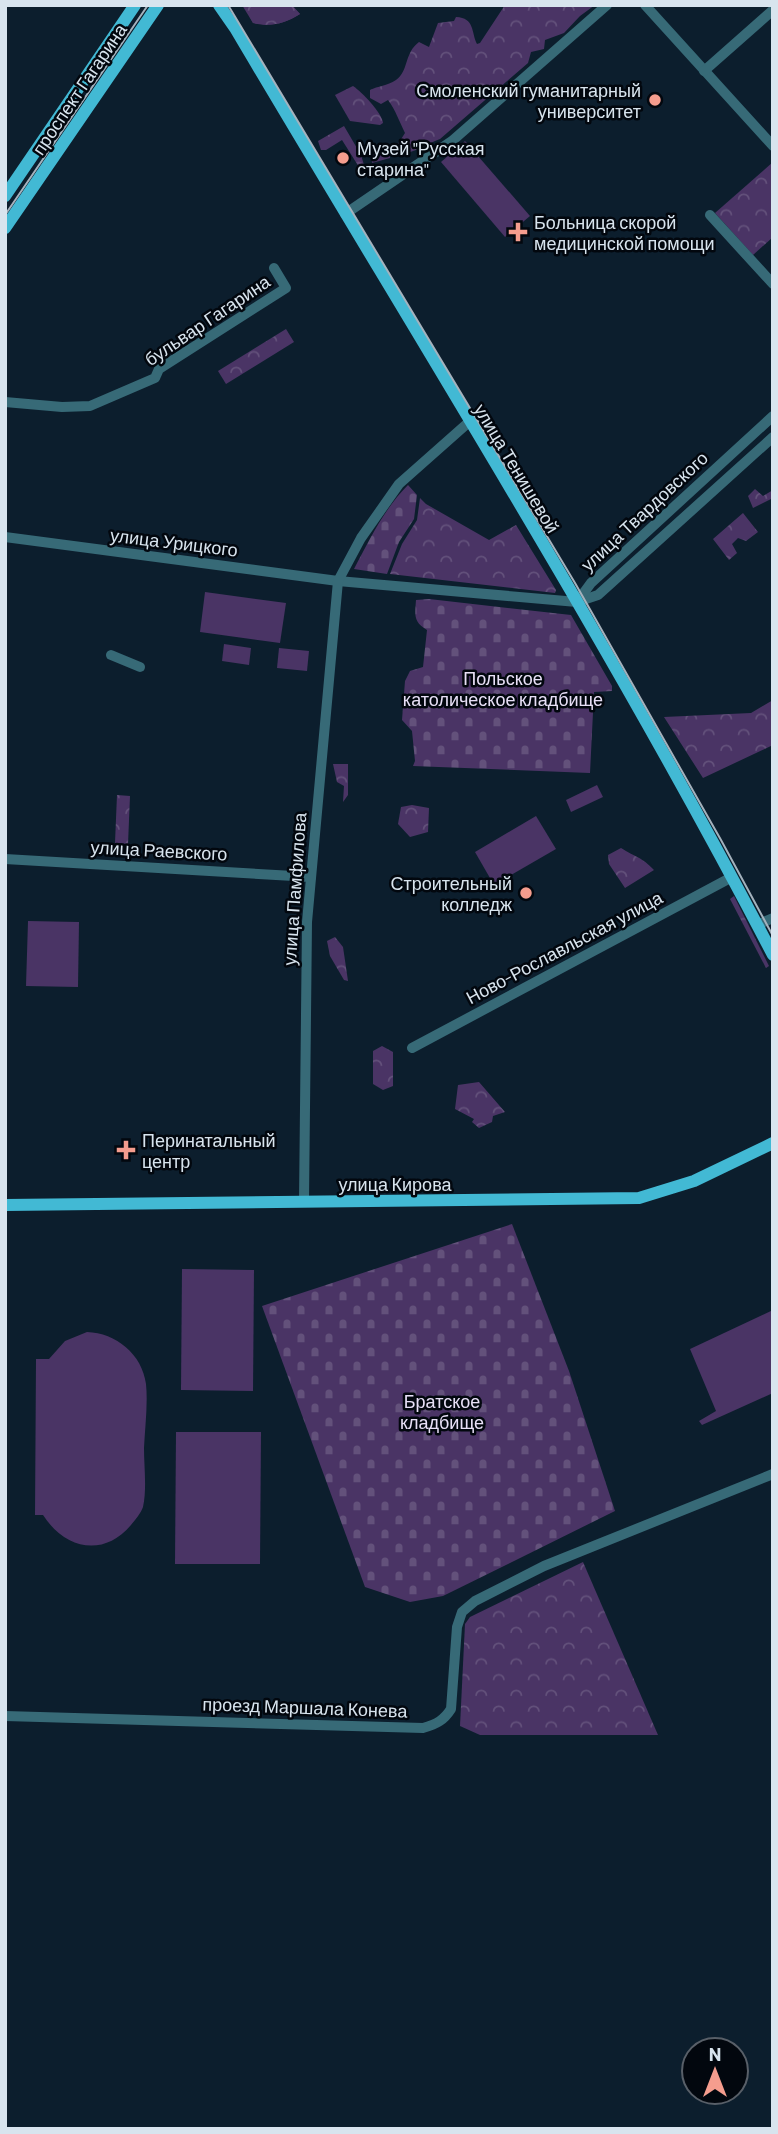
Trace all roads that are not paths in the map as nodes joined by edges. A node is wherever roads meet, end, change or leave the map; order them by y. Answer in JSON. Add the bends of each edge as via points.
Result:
{"nodes":[{"id":1,"x":135,"y":5,"type":"edge"},
{"id":2,"x":158,"y":5,"type":"edge"},
{"id":3,"x":607,"y":5,"type":"edge"},
{"id":4,"x":645,"y":5,"type":"edge"},
{"id":5,"x":217,"y":6,"type":"edge"},
{"id":6,"x":773,"y":10,"type":"edge"},
{"id":7,"x":704,"y":71,"type":"junction"},
{"id":8,"x":773,"y":146,"type":"edge"},
{"id":9,"x":5,"y":196,"type":"edge"},
{"id":10,"x":345,"y":214,"type":"junction"},
{"id":11,"x":710,"y":215,"type":"dead end"},
{"id":12,"x":5,"y":228,"type":"edge"},
{"id":13,"x":274,"y":268,"type":"dead end"},
{"id":14,"x":773,"y":284,"type":"edge"},
{"id":15,"x":5,"y":402,"type":"edge"},
{"id":16,"x":773,"y":416,"type":"edge"},
{"id":17,"x":469,"y":422,"type":"junction"},
{"id":18,"x":773,"y":437,"type":"edge"},
{"id":19,"x":726,"y":460,"type":"junction"},
{"id":20,"x":735,"y":471,"type":"junction"},
{"id":21,"x":5,"y":537,"type":"edge"},
{"id":22,"x":338,"y":580,"type":"junction"},
{"id":23,"x":577,"y":602,"type":"junction"},
{"id":24,"x":111,"y":654,"type":"dead end"},
{"id":25,"x":140,"y":667,"type":"dead end"},
{"id":26,"x":5,"y":859,"type":"edge"},
{"id":27,"x":311,"y":877,"type":"junction"},
{"id":28,"x":732,"y":877,"type":"junction"},
{"id":29,"x":773,"y":918,"type":"edge"},
{"id":30,"x":757,"y":925,"type":"junction"},
{"id":31,"x":773,"y":955,"type":"edge"},
{"id":32,"x":412,"y":1048,"type":"dead end"},
{"id":33,"x":773,"y":1143,"type":"edge"},
{"id":34,"x":304,"y":1201,"type":"junction"},
{"id":35,"x":5,"y":1205,"type":"edge"},
{"id":36,"x":773,"y":1474,"type":"edge"},
{"id":37,"x":5,"y":1716,"type":"edge"}],
"edges":[{"from":1,"to":9,"type":"main road","name":"проспект Гагарина"},
{"from":2,"to":12,"type":"main road","name":"проспект Гагарина"},
{"from":3,"to":10,"type":"street","via":[[452,141]]},
{"from":4,"to":7,"type":"street"},
{"from":5,"to":10,"type":"main road","name":"улица Тенишевой"},
{"from":6,"to":7,"type":"street"},
{"from":7,"to":8,"type":"street"},
{"from":10,"to":17,"type":"main road","name":"улица Тенишевой"},
{"from":11,"to":14,"type":"street"},
{"from":13,"to":15,"type":"street","name":"бульвар Гагарина","via":[[286,288],[159,369],[155,378],[90,406]]},
{"from":16,"to":19,"type":"street","name":"улица Твардовского"},
{"from":17,"to":22,"type":"street","via":[[399,484]]},
{"from":17,"to":23,"type":"main road","name":"улица Тенишевой"},
{"from":18,"to":20,"type":"street","name":"улица Твардовского"},
{"from":19,"to":20,"type":"street"},
{"from":19,"to":23,"type":"street","name":"улица Твардовского","via":[[591,583]]},
{"from":20,"to":23,"type":"street","name":"улица Твардовского","via":[[598,595]]},
{"from":21,"to":22,"type":"street","name":"улица Урицкого"},
{"from":22,"to":23,"type":"street","name":"улица Урицкого"},
{"from":22,"to":27,"type":"street","name":"улица Памфилова"},
{"from":23,"to":28,"type":"main road","name":"улица Тенишевой"},
{"from":24,"to":25,"type":"street"},
{"from":26,"to":27,"type":"street","name":"улица Раевского"},
{"from":27,"to":34,"type":"street","name":"улица Памфилова"},
{"from":28,"to":30,"type":"main road","name":"улица Тенишевой"},
{"from":28,"to":32,"type":"street","name":"Ново-Рославльская улица"},
{"from":29,"to":30,"type":"street"},
{"from":30,"to":31,"type":"main road","name":"улица Тенишевой"},
{"from":33,"to":34,"type":"main road","name":"улица Кирова","via":[[694,1181],[639,1198]]},
{"from":34,"to":35,"type":"main road","name":"улица Кирова"},
{"from":36,"to":37,"type":"street","name":"проезд Маршала Конева","via":[[544,1566],[475,1601],[462,1612],[457,1627],[451,1709],[445,1718],[424,1728]]}]}
